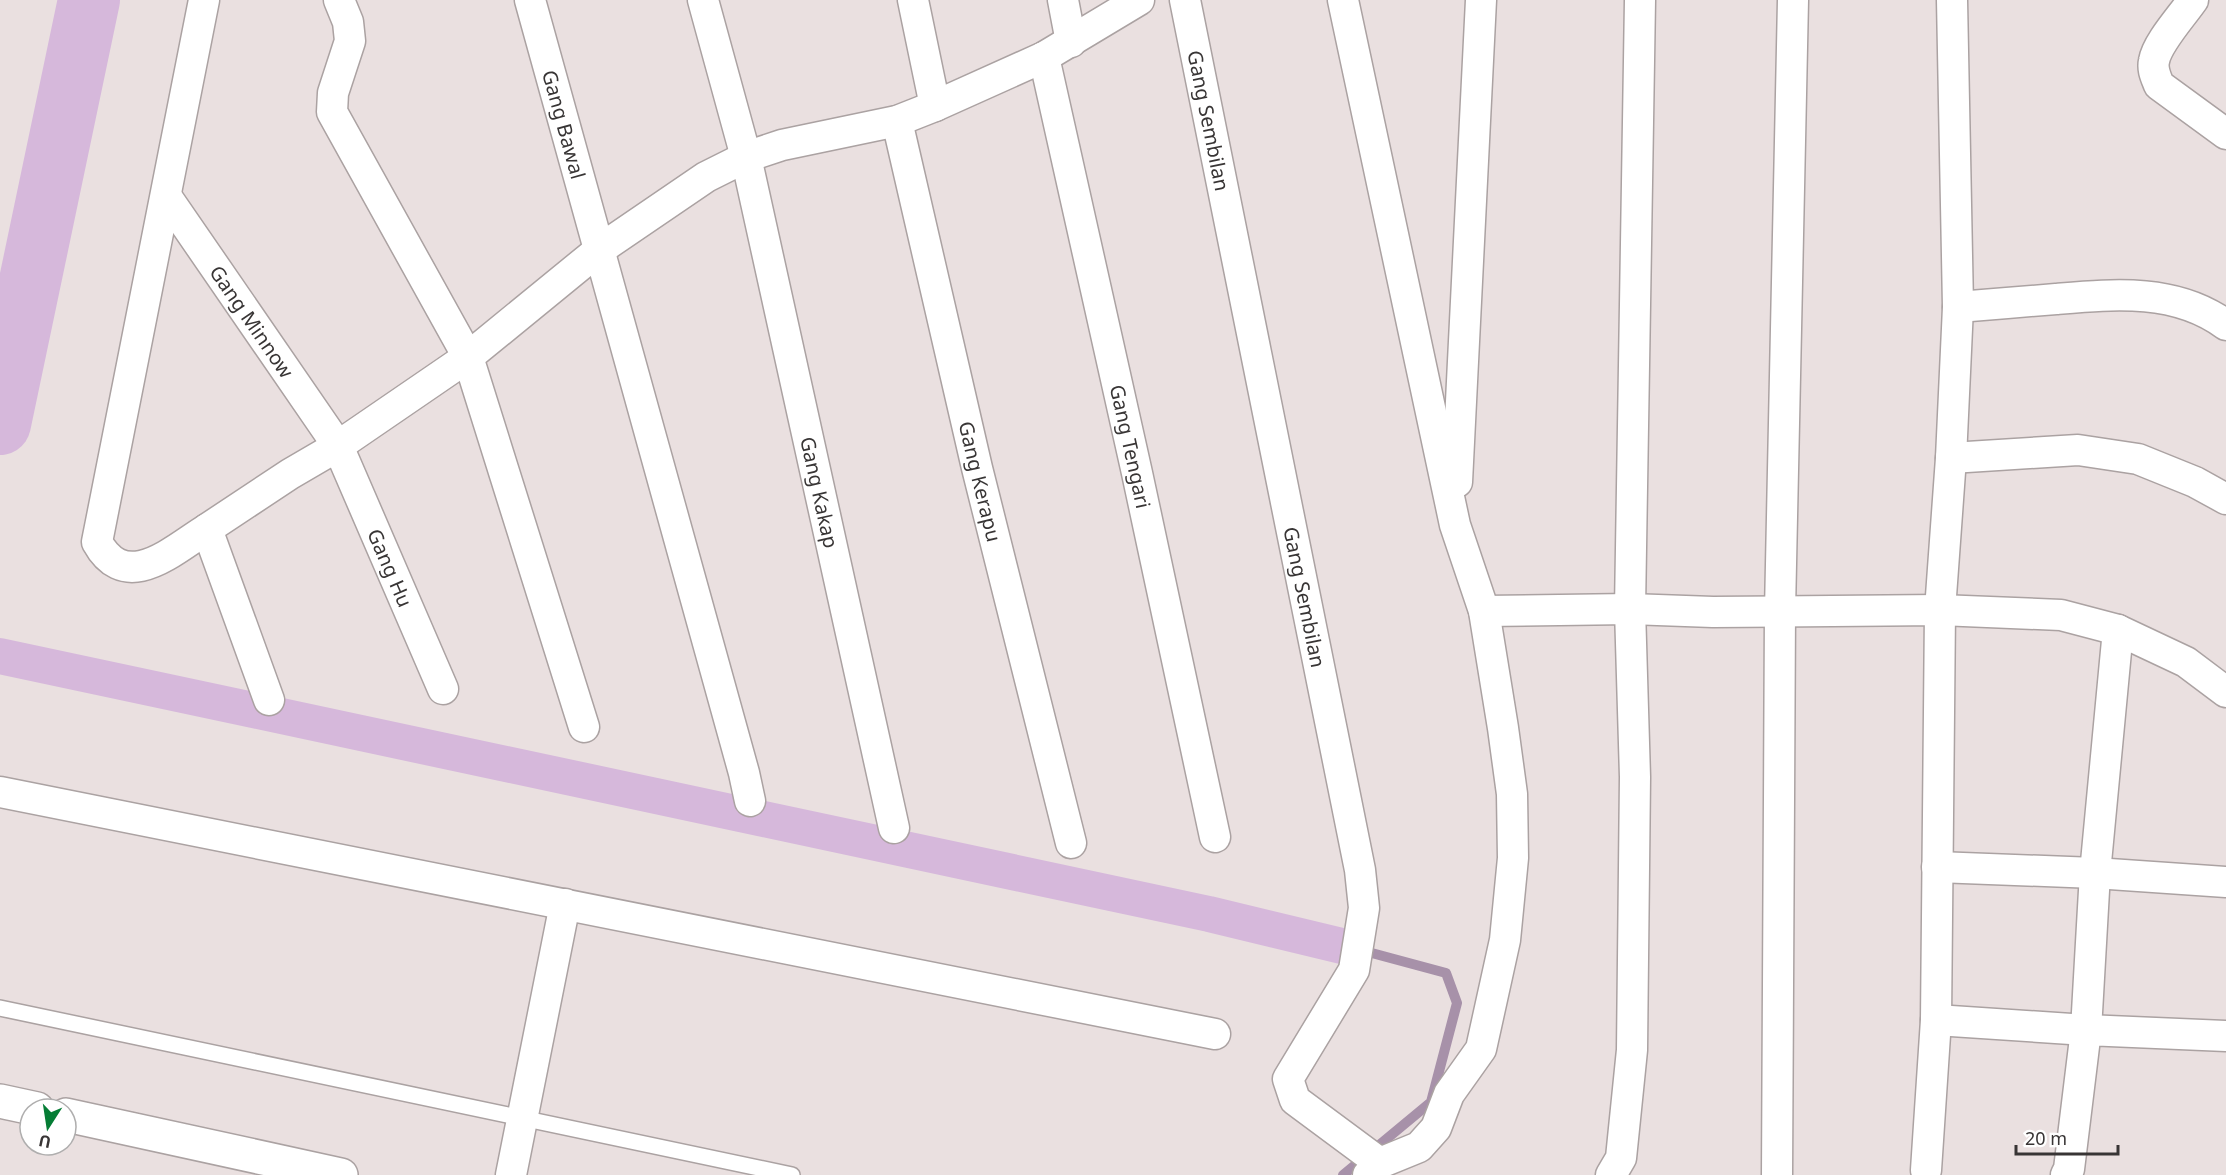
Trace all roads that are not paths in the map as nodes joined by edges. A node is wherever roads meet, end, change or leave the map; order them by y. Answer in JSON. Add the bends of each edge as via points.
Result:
{"nodes":[{"id":1,"x":204,"y":0,"type":"edge"},
{"id":2,"x":339,"y":0,"type":"edge"},
{"id":3,"x":530,"y":0,"type":"edge"},
{"id":4,"x":703,"y":0,"type":"edge"},
{"id":5,"x":914,"y":0,"type":"edge"},
{"id":6,"x":1063,"y":0,"type":"edge"},
{"id":7,"x":1139,"y":0,"type":"edge"},
{"id":8,"x":1185,"y":0,"type":"edge"},
{"id":9,"x":1343,"y":0,"type":"edge"},
{"id":10,"x":1481,"y":0,"type":"edge"},
{"id":11,"x":1640,"y":0,"type":"edge"},
{"id":12,"x":1793,"y":0,"type":"edge"},
{"id":13,"x":1953,"y":0,"type":"edge"},
{"id":14,"x":2193,"y":0,"type":"edge"},
{"id":15,"x":1071,"y":42,"type":"junction"},
{"id":16,"x":1044,"y":57,"type":"junction"},
{"id":17,"x":935,"y":106,"type":"junction"},
{"id":18,"x":897,"y":121,"type":"junction"},
{"id":19,"x":2226,"y":134,"type":"edge"},
{"id":20,"x":746,"y":157,"type":"junction"},
{"id":21,"x":166,"y":196,"type":"junction"},
{"id":22,"x":599,"y":250,"type":"junction"},
{"id":23,"x":1958,"y":307,"type":"junction"},
{"id":24,"x":2226,"y":325,"type":"edge"},
{"id":25,"x":468,"y":357,"type":"junction"},
{"id":26,"x":338,"y":446,"type":"junction"},
{"id":27,"x":1951,"y":458,"type":"junction"},
{"id":28,"x":2226,"y":500,"type":"edge"},
{"id":29,"x":1455,"y":525,"type":"junction"},
{"id":30,"x":207,"y":528,"type":"junction"},
{"id":31,"x":1630,"y":609,"type":"junction"},
{"id":32,"x":1940,"y":610,"type":"junction"},
{"id":33,"x":1484,"y":611,"type":"junction"},
{"id":34,"x":1780,"y":611,"type":"junction"},
{"id":35,"x":2118,"y":630,"type":"junction"},
{"id":36,"x":442,"y":689,"type":"dead end"},
{"id":37,"x":2226,"y":692,"type":"edge"},
{"id":38,"x":269,"y":700,"type":"dead end"},
{"id":39,"x":584,"y":727,"type":"dead end"},
{"id":40,"x":0,"y":792,"type":"edge"},
{"id":41,"x":750,"y":801,"type":"dead end"},
{"id":42,"x":894,"y":828,"type":"dead end"},
{"id":43,"x":1215,"y":837,"type":"dead end"},
{"id":44,"x":1071,"y":843,"type":"dead end"},
{"id":45,"x":1937,"y":867,"type":"junction"},
{"id":46,"x":2095,"y":873,"type":"junction"},
{"id":47,"x":2226,"y":882,"type":"edge"},
{"id":48,"x":565,"y":904,"type":"junction"},
{"id":49,"x":0,"y":1008,"type":"edge"},
{"id":50,"x":1936,"y":1020,"type":"junction"},
{"id":51,"x":2086,"y":1030,"type":"junction"},
{"id":52,"x":1215,"y":1034,"type":"dead end"},
{"id":53,"x":2226,"y":1036,"type":"edge"},
{"id":54,"x":0,"y":1101,"type":"edge"},
{"id":55,"x":18,"y":1105,"type":"edge"},
{"id":56,"x":78,"y":1118,"type":"edge"},
{"id":57,"x":523,"y":1118,"type":"junction"},
{"id":58,"x":1370,"y":1161,"type":"edge"},
{"id":59,"x":1927,"y":1173,"type":"edge"},
{"id":60,"x":340,"y":1175,"type":"edge"},
{"id":61,"x":511,"y":1175,"type":"edge"},
{"id":62,"x":792,"y":1175,"type":"edge"},
{"id":63,"x":1611,"y":1175,"type":"edge"},
{"id":64,"x":1777,"y":1175,"type":"edge"},
{"id":65,"x":2066,"y":1175,"type":"edge"}],
"edges":[{"from":1,"to":21,"type":"street"},
{"from":2,"to":25,"type":"street","via":[[350,41],[335,85],[332,112]]},
{"from":3,"to":22,"type":"street","name":"Gang Bawal"},
{"from":4,"to":20,"type":"street","name":"Gang Kakap"},
{"from":5,"to":17,"type":"street"},
{"from":6,"to":15,"type":"street"},
{"from":7,"to":15,"type":"street"},
{"from":8,"to":58,"type":"street","name":"Gang Sembilan","via":[[1360,870],[1364,908],[1354,970],[1288,1079],[1295,1100]]},
{"from":9,"to":29,"type":"street"},
{"from":10,"to":29,"type":"street"},
{"from":11,"to":31,"type":"street"},
{"from":12,"to":34,"type":"street"},
{"from":13,"to":23,"type":"street"},
{"from":14,"to":19,"type":"street","via":[[2157,51],[2154,74],[2159,85]]},
{"from":15,"to":16,"type":"street"},
{"from":16,"to":17,"type":"street"},
{"from":16,"to":43,"type":"street","name":"Gang Tengari"},
{"from":17,"to":18,"type":"street"},
{"from":18,"to":20,"type":"street"},
{"from":18,"to":44,"type":"street","name":"Gang Kerapu","via":[[977,468]]},
{"from":20,"to":22,"type":"street","via":[[706,177]]},
{"from":20,"to":42,"type":"street","name":"Gang Kakap"},
{"from":21,"to":26,"type":"street","name":"Gang Minnow"},
{"from":21,"to":30,"type":"street","via":[[97,542],[112,563],[124,568],[139,567],[151,564]]},
{"from":22,"to":25,"type":"street"},
{"from":22,"to":41,"type":"street","name":"Gang Bawal"},
{"from":23,"to":24,"type":"street","via":[[2122,294],[2189,305]]},
{"from":23,"to":27,"type":"street"},
{"from":25,"to":26,"type":"street"},
{"from":25,"to":39,"type":"street"},
{"from":26,"to":30,"type":"street"},
{"from":26,"to":36,"type":"street","name":"Gang Hu"},
{"from":27,"to":28,"type":"street","via":[[2078,450],[2138,459],[2195,482]]},
{"from":27,"to":32,"type":"street"},
{"from":29,"to":33,"type":"street"},
{"from":30,"to":38,"type":"street"},
{"from":31,"to":33,"type":"street"},
{"from":31,"to":34,"type":"street"},
{"from":31,"to":63,"type":"street","via":[[1635,777],[1632,1050],[1621,1158]]},
{"from":32,"to":34,"type":"street"},
{"from":32,"to":35,"type":"street","via":[[2061,615]]},
{"from":32,"to":45,"type":"street"},
{"from":33,"to":58,"type":"street","via":[[1512,794],[1513,858],[1505,940],[1481,1049],[1449,1095],[1436,1128],[1419,1147]]},
{"from":34,"to":64,"type":"street"},
{"from":35,"to":37,"type":"street","via":[[2186,662]]},
{"from":35,"to":46,"type":"street"},
{"from":40,"to":48,"type":"street"},
{"from":45,"to":46,"type":"street"},
{"from":45,"to":50,"type":"street"},
{"from":46,"to":47,"type":"street"},
{"from":46,"to":51,"type":"street"},
{"from":48,"to":52,"type":"street"},
{"from":48,"to":57,"type":"street"},
{"from":49,"to":57,"type":"lane"},
{"from":50,"to":51,"type":"street"},
{"from":50,"to":59,"type":"street"},
{"from":51,"to":53,"type":"street"},
{"from":51,"to":65,"type":"street","via":[[2070,1169]]},
{"from":54,"to":55,"type":"main road"},
{"from":56,"to":60,"type":"main road"},
{"from":57,"to":61,"type":"street"},
{"from":57,"to":62,"type":"lane"}]}
